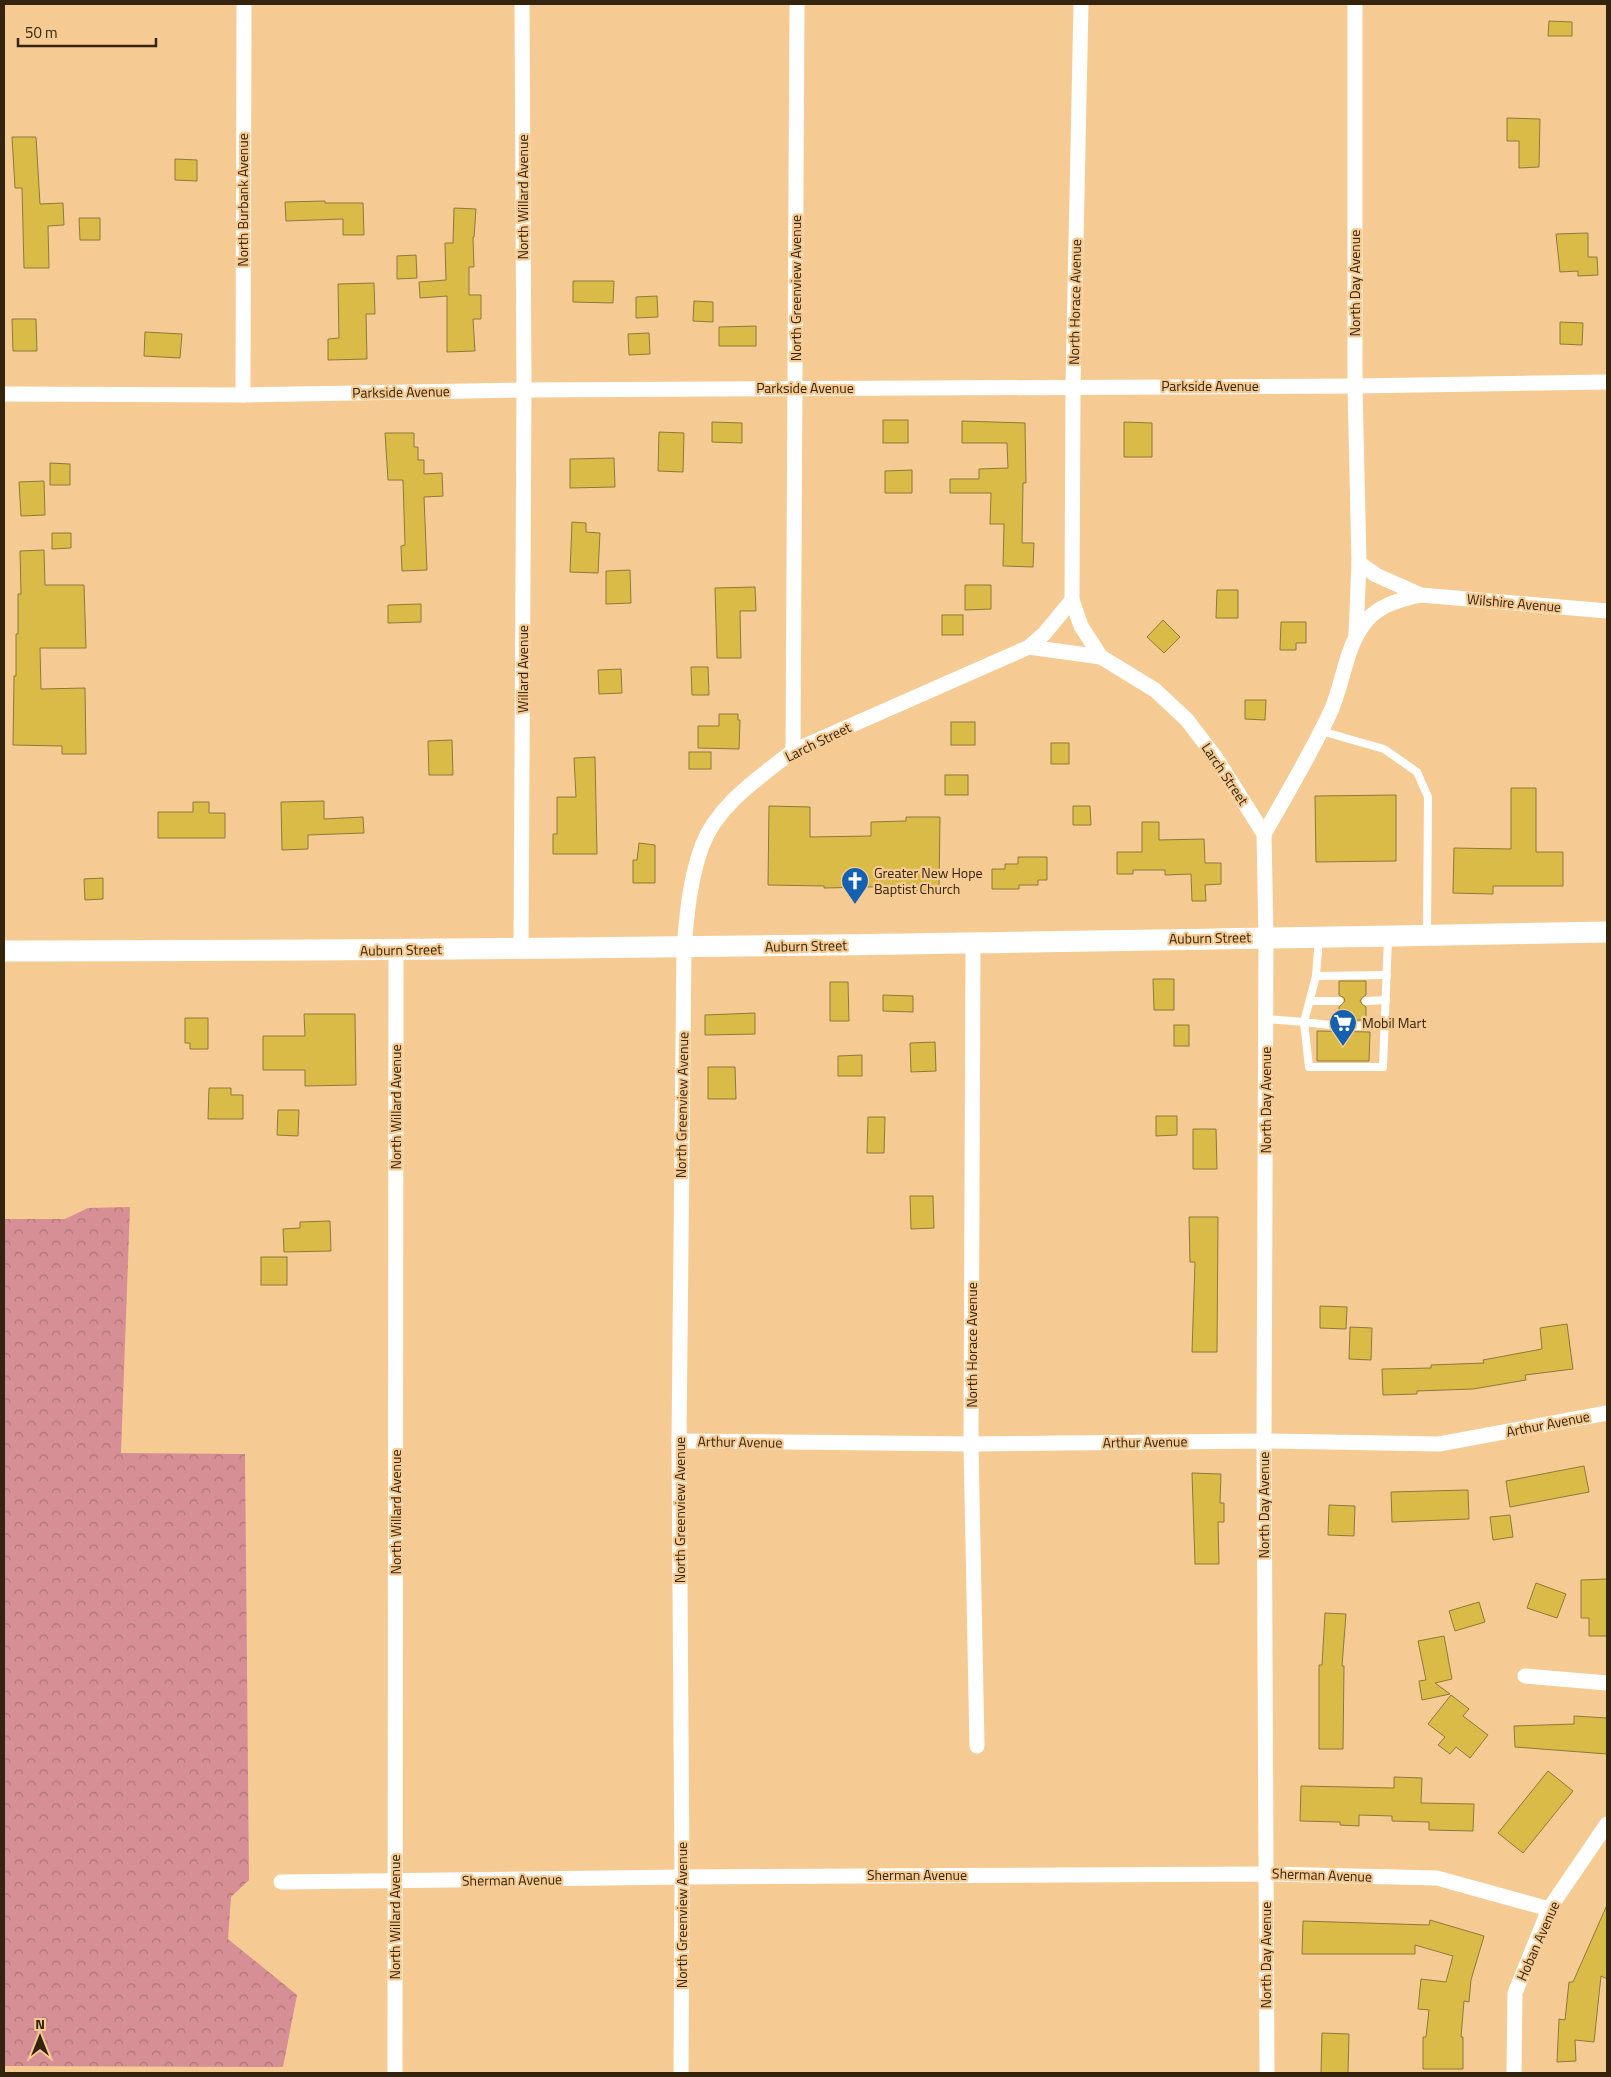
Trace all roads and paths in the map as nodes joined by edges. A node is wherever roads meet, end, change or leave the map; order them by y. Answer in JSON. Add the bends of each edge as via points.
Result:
{"nodes":[{"id":1,"x":244,"y":4,"type":"edge"},
{"id":2,"x":522,"y":4,"type":"edge"},
{"id":3,"x":797,"y":4,"type":"edge"},
{"id":4,"x":1081,"y":4,"type":"edge"},
{"id":5,"x":1355,"y":4,"type":"edge"},
{"id":6,"x":1607,"y":382,"type":"edge"},
{"id":7,"x":1073,"y":386,"type":"junction"},
{"id":8,"x":1355,"y":386,"type":"junction"},
{"id":9,"x":796,"y":388,"type":"junction"},
{"id":10,"x":524,"y":390,"type":"junction"},
{"id":11,"x":4,"y":394,"type":"edge"},
{"id":12,"x":243,"y":395,"type":"junction"},
{"id":13,"x":1359,"y":563,"type":"junction"},
{"id":14,"x":1421,"y":595,"type":"junction"},
{"id":15,"x":1072,"y":600,"type":"junction"},
{"id":16,"x":1607,"y":611,"type":"edge"},
{"id":17,"x":1356,"y":634,"type":"junction"},
{"id":18,"x":1030,"y":647,"type":"junction"},
{"id":19,"x":1101,"y":657,"type":"junction"},
{"id":20,"x":1321,"y":731,"type":"junction"},
{"id":21,"x":793,"y":751,"type":"junction"},
{"id":22,"x":1264,"y":834,"type":"junction"},
{"id":23,"x":1607,"y":932,"type":"edge"},
{"id":24,"x":1427,"y":935,"type":"junction"},
{"id":25,"x":1319,"y":936,"type":"junction"},
{"id":26,"x":1388,"y":936,"type":"junction"},
{"id":27,"x":1266,"y":937,"type":"junction"},
{"id":28,"x":974,"y":944,"type":"junction"},
{"id":29,"x":684,"y":947,"type":"junction"},
{"id":30,"x":522,"y":948,"type":"junction"},
{"id":31,"x":4,"y":951,"type":"edge"},
{"id":32,"x":396,"y":951,"type":"junction"},
{"id":33,"x":1387,"y":975,"type":"junction"},
{"id":34,"x":1316,"y":976,"type":"junction"},
{"id":35,"x":1386,"y":1000,"type":"junction"},
{"id":36,"x":1310,"y":1001,"type":"junction"},
{"id":37,"x":1339,"y":1001,"type":"dead end"},
{"id":38,"x":1366,"y":1001,"type":"dead end"},
{"id":39,"x":1266,"y":1019,"type":"junction"},
{"id":40,"x":1304,"y":1022,"type":"junction"},
{"id":41,"x":1385,"y":1026,"type":"junction"},
{"id":42,"x":1607,"y":1413,"type":"edge"},
{"id":43,"x":679,"y":1441,"type":"junction"},
{"id":44,"x":1264,"y":1441,"type":"junction"},
{"id":45,"x":971,"y":1444,"type":"junction"},
{"id":46,"x":1525,"y":1676,"type":"dead end"},
{"id":47,"x":1607,"y":1683,"type":"edge"},
{"id":48,"x":977,"y":1746,"type":"dead end"},
{"id":49,"x":1607,"y":1824,"type":"edge"},
{"id":50,"x":1265,"y":1874,"type":"junction"},
{"id":51,"x":682,"y":1877,"type":"junction"},
{"id":52,"x":281,"y":1882,"type":"dead end"},
{"id":53,"x":395,"y":1882,"type":"junction"},
{"id":54,"x":1549,"y":1909,"type":"junction"},
{"id":55,"x":395,"y":2073,"type":"edge"},
{"id":56,"x":681,"y":2073,"type":"edge"},
{"id":57,"x":1267,"y":2073,"type":"edge"},
{"id":58,"x":1514,"y":2073,"type":"edge"}],
"edges":[{"from":1,"to":12,"type":"street","name":"North Burbank Avenue"},
{"from":2,"to":10,"type":"street","name":"North Willard Avenue"},
{"from":3,"to":9,"type":"street","name":"North Greenview Avenue"},
{"from":4,"to":7,"type":"street","name":"North Horace Avenue"},
{"from":5,"to":8,"type":"street","name":"North Day Avenue"},
{"from":6,"to":8,"type":"street","name":"Parkside Avenue"},
{"from":7,"to":8,"type":"street","name":"Parkside Avenue"},
{"from":7,"to":9,"type":"street","name":"Parkside Avenue"},
{"from":7,"to":15,"type":"street","name":"North Horace Avenue"},
{"from":8,"to":13,"type":"street","name":"North Day Avenue"},
{"from":9,"to":10,"type":"street","name":"Parkside Avenue"},
{"from":9,"to":21,"type":"street","name":"North Greenview Avenue"},
{"from":10,"to":12,"type":"street","name":"Parkside Avenue"},
{"from":10,"to":30,"type":"street","name":"Willard Avenue"},
{"from":11,"to":12,"type":"street","name":"Parkside Avenue"},
{"from":13,"to":14,"type":"street","via":[[1385,580]]},
{"from":13,"to":17,"type":"street","name":"North Day Avenue"},
{"from":14,"to":16,"type":"street","name":"Wilshire Avenue"},
{"from":14,"to":17,"type":"street","name":"North Day Avenue","via":[[1386,606],[1372,615]]},
{"from":15,"to":18,"type":"street","name":"Larch Street"},
{"from":15,"to":19,"type":"street","name":"Larch Street","via":[[1081,626]]},
{"from":17,"to":20,"type":"street","name":"North Day Avenue"},
{"from":18,"to":19,"type":"street","name":"Larch Street"},
{"from":18,"to":21,"type":"street","name":"Larch Street"},
{"from":19,"to":22,"type":"street","name":"Larch Street","via":[[1155,690],[1188,720]]},
{"from":20,"to":22,"type":"street","name":"North Day Avenue"},
{"from":20,"to":24,"type":"lane","via":[[1384,750],[1417,772],[1428,797]]},
{"from":21,"to":29,"type":"street","name":"Larch Street","via":[[734,800],[715,822],[702,845],[687,906]]},
{"from":22,"to":27,"type":"street"},
{"from":23,"to":24,"type":"main road","name":"Auburn Street"},
{"from":24,"to":26,"type":"main road","name":"Auburn Street"},
{"from":25,"to":26,"type":"main road","name":"Auburn Street"},
{"from":25,"to":27,"type":"main road","name":"Auburn Street"},
{"from":25,"to":34,"type":"lane"},
{"from":26,"to":33,"type":"lane"},
{"from":27,"to":28,"type":"main road","name":"Auburn Street"},
{"from":27,"to":39,"type":"street","name":"North Day Avenue"},
{"from":28,"to":29,"type":"main road","name":"Auburn Street"},
{"from":28,"to":45,"type":"street","name":"North Horace Avenue"},
{"from":29,"to":30,"type":"main road","name":"Auburn Street"},
{"from":29,"to":43,"type":"street","name":"North Greenview Avenue"},
{"from":30,"to":32,"type":"main road","name":"Auburn Street"},
{"from":31,"to":32,"type":"main road","name":"Auburn Street"},
{"from":32,"to":53,"type":"street","name":"North Willard Avenue"},
{"from":33,"to":34,"type":"lane"},
{"from":33,"to":35,"type":"lane"},
{"from":34,"to":36,"type":"lane"},
{"from":35,"to":38,"type":"lane"},
{"from":35,"to":41,"type":"lane"},
{"from":36,"to":37,"type":"lane"},
{"from":36,"to":40,"type":"lane"},
{"from":39,"to":40,"type":"lane"},
{"from":39,"to":44,"type":"street","name":"North Day Avenue"},
{"from":40,"to":41,"type":"lane"},
{"from":40,"to":41,"type":"lane","via":[[1309,1067],[1383,1067]]},
{"from":42,"to":44,"type":"street","name":"Arthur Avenue","via":[[1439,1444]]},
{"from":43,"to":45,"type":"street","name":"Arthur Avenue"},
{"from":43,"to":51,"type":"street","name":"North Greenview Avenue"},
{"from":44,"to":45,"type":"street","name":"Arthur Avenue"},
{"from":44,"to":50,"type":"street","name":"North Day Avenue"},
{"from":45,"to":48,"type":"street","name":"North Horace Avenue"},
{"from":46,"to":47,"type":"street"},
{"from":49,"to":54,"type":"street","name":"Hoban Avenue"},
{"from":50,"to":51,"type":"street","name":"Sherman Avenue"},
{"from":50,"to":54,"type":"street","name":"Sherman Avenue","via":[[1438,1878]]},
{"from":50,"to":57,"type":"street","name":"North Day Avenue"},
{"from":51,"to":53,"type":"street","name":"Sherman Avenue"},
{"from":51,"to":56,"type":"street","name":"North Greenview Avenue"},
{"from":52,"to":53,"type":"street","name":"Sherman Avenue"},
{"from":53,"to":55,"type":"street","name":"North Willard Avenue"},
{"from":54,"to":58,"type":"street","name":"Hoban Avenue","via":[[1515,1993]]}]}
